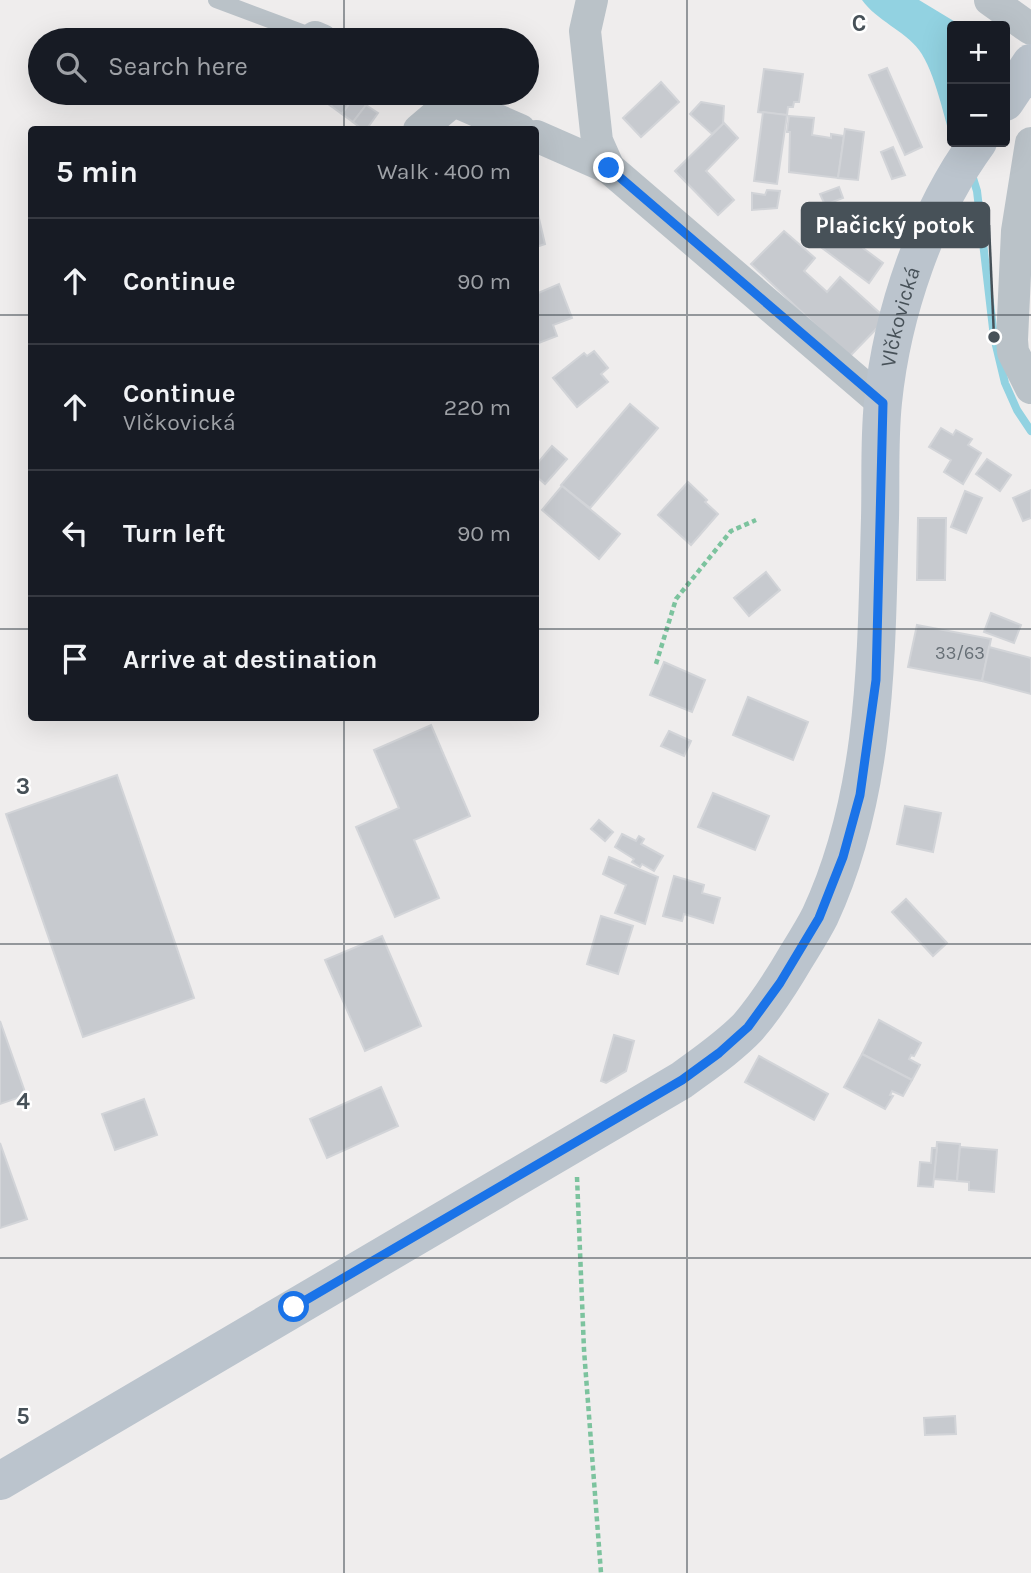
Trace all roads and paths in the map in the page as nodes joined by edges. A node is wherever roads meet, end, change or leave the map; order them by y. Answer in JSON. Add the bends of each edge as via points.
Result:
{"nodes":[{"id":1,"x":216,"y":0,"type":"edge"},
{"id":2,"x":592,"y":0,"type":"edge"},
{"id":3,"x":990,"y":0,"type":"edge"},
{"id":4,"x":290,"y":28,"type":"edge"},
{"id":5,"x":1031,"y":29,"type":"edge"},
{"id":6,"x":1031,"y":63,"type":"edge"},
{"id":7,"x":1010,"y":94,"type":"edge"},
{"id":8,"x":439,"y":105,"type":"edge"},
{"id":9,"x":463,"y":105,"type":"edge"},
{"id":10,"x":422,"y":126,"type":"edge"},
{"id":11,"x":511,"y":126,"type":"edge"},
{"id":12,"x":539,"y":137,"type":"edge"},
{"id":13,"x":1031,"y":144,"type":"edge"},
{"id":14,"x":968,"y":156,"type":"edge"},
{"id":15,"x":609,"y":168,"type":"junction"},
{"id":16,"x":1031,"y":388,"type":"edge"},
{"id":17,"x":883,"y":403,"type":"junction"},
{"id":18,"x":756,"y":520,"type":"dead end"},
{"id":19,"x":656,"y":664,"type":"dead end"},
{"id":20,"x":576,"y":1141,"type":"junction"},
{"id":21,"x":0,"y":1481,"type":"edge"},
{"id":22,"x":601,"y":1573,"type":"edge"}],
"edges":[{"from":1,"to":4,"type":"lane"},
{"from":2,"to":15,"type":"street","via":[[585,32],[589,73],[597,141]]},
{"from":3,"to":5,"type":"street"},
{"from":6,"to":7,"type":"street"},
{"from":8,"to":10,"type":"street"},
{"from":9,"to":11,"type":"street"},
{"from":12,"to":15,"type":"street"},
{"from":13,"to":16,"type":"street","via":[[1017,232],[1012,340]]},
{"from":14,"to":17,"type":"street","name":"Vlčkovická","via":[[936,211],[901,313]]},
{"from":15,"to":17,"type":"street"},
{"from":17,"to":20,"type":"street","name":"Vlčkovická","via":[[876,680],[870,733],[843,857],[819,918],[748,1027],[682,1080]]},
{"from":18,"to":19,"type":"path","via":[[731,531],[676,599]]},
{"from":20,"to":21,"type":"street","name":"Vlčkovická"},
{"from":20,"to":22,"type":"path","via":[[584,1350]]}]}
